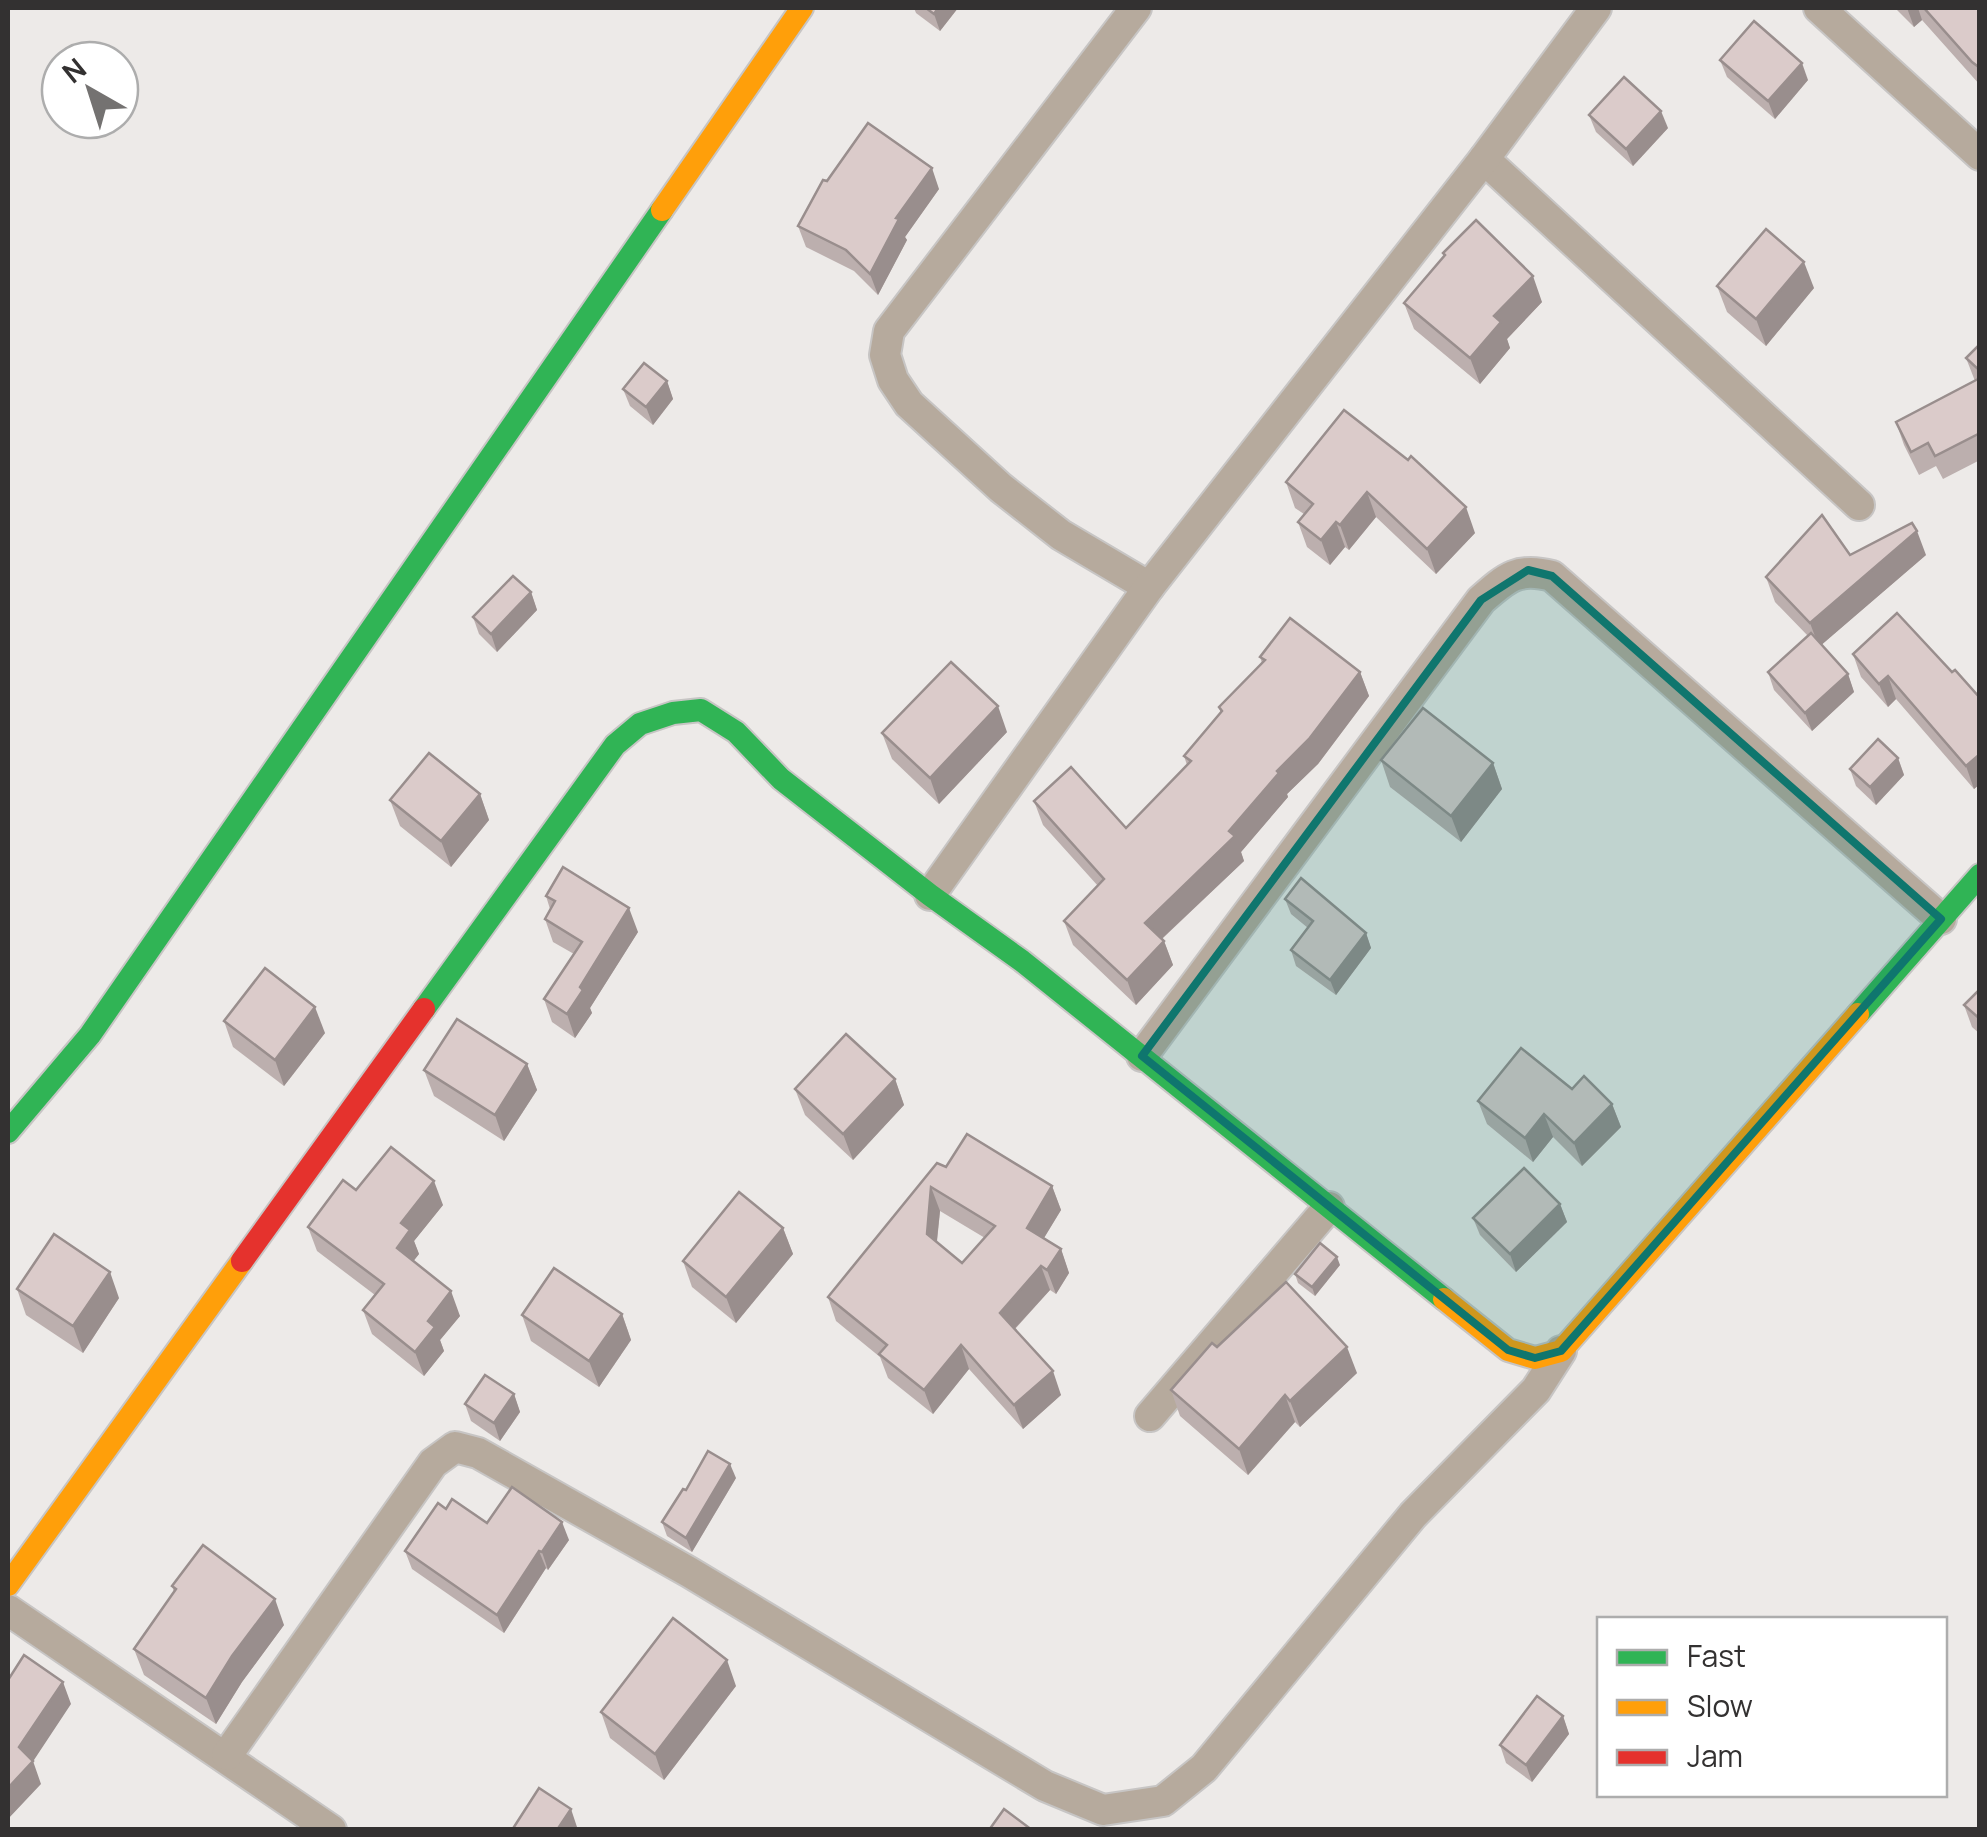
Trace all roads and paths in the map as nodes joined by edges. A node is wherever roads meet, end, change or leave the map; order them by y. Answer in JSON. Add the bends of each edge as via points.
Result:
{"nodes":[{"id":1,"x":802,"y":8,"type":"edge"},
{"id":2,"x":1136,"y":8,"type":"edge"},
{"id":3,"x":1596,"y":8,"type":"edge"},
{"id":4,"x":1819,"y":8,"type":"edge"},
{"id":5,"x":1980,"y":155,"type":"edge"},
{"id":6,"x":1484,"y":158,"type":"junction"},
{"id":7,"x":1859,"y":505,"type":"dead end"},
{"id":8,"x":1148,"y":587,"type":"junction"},
{"id":9,"x":1980,"y":876,"type":"edge"},
{"id":10,"x":930,"y":895,"type":"junction"},
{"id":11,"x":1941,"y":919,"type":"junction"},
{"id":12,"x":1142,"y":1056,"type":"junction"},
{"id":13,"x":8,"y":1132,"type":"edge"},
{"id":14,"x":1329,"y":1207,"type":"junction"},
{"id":15,"x":1561,"y":1351,"type":"junction"},
{"id":16,"x":1150,"y":1416,"type":"dead end"},
{"id":17,"x":8,"y":1585,"type":"edge"},
{"id":18,"x":8,"y":1610,"type":"edge"},
{"id":19,"x":226,"y":1756,"type":"junction"},
{"id":20,"x":331,"y":1830,"type":"edge"}],
"edges":[{"from":1,"to":13,"type":"street","via":[[90,1035]]},
{"from":2,"to":8,"type":"street","via":[[889,331],[885,355],[909,404],[962,454],[1062,535]]},
{"from":3,"to":6,"type":"street"},
{"from":4,"to":5,"type":"street"},
{"from":6,"to":7,"type":"street"},
{"from":6,"to":8,"type":"street"},
{"from":8,"to":10,"type":"street"},
{"from":9,"to":11,"type":"street"},
{"from":10,"to":12,"type":"street"},
{"from":10,"to":17,"type":"street","via":[[701,710],[640,724],[615,746]]},
{"from":11,"to":12,"type":"street","via":[[1552,576],[1528,570],[1503,580],[1481,600]]},
{"from":11,"to":15,"type":"street"},
{"from":12,"to":14,"type":"street"},
{"from":14,"to":15,"type":"street","via":[[1508,1350],[1535,1358]]},
{"from":14,"to":16,"type":"street"},
{"from":15,"to":19,"type":"street","via":[[1536,1390],[1414,1515],[1204,1768],[1162,1800],[1103,1810],[1045,1786],[688,1572],[478,1453],[455,1447],[433,1463]]},
{"from":18,"to":19,"type":"street"},
{"from":19,"to":20,"type":"street"}]}
